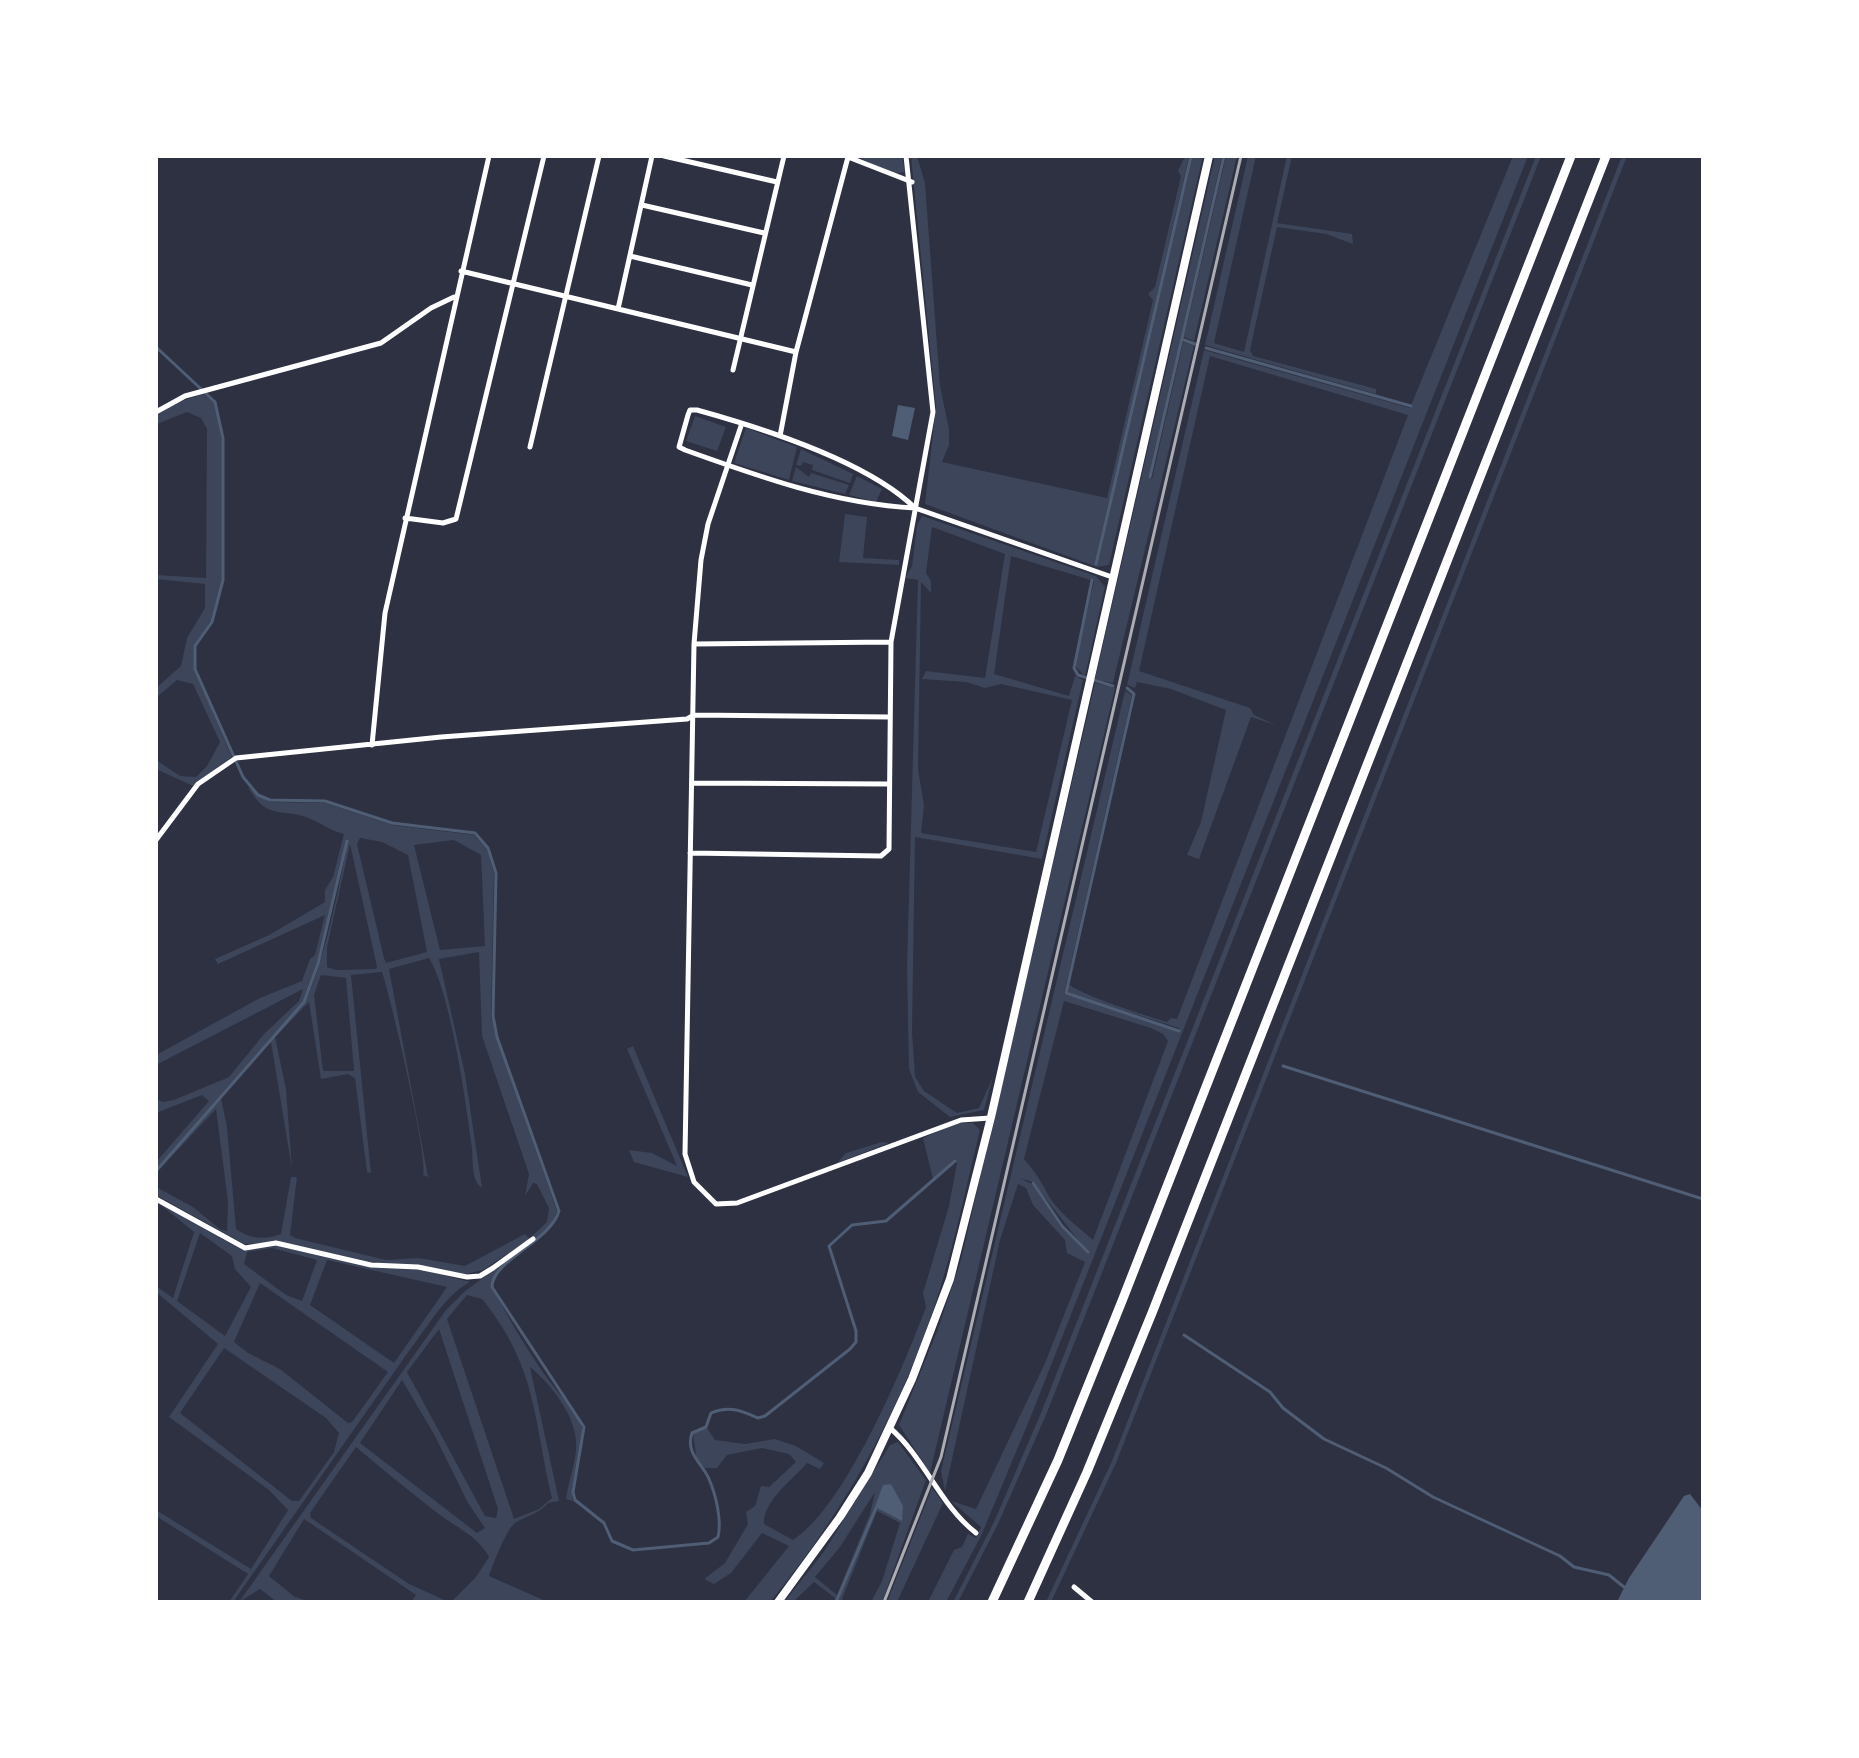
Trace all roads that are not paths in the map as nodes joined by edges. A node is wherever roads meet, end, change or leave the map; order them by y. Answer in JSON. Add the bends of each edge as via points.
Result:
{"nodes":[{"id":1,"x":489,"y":156,"type":"edge"},
{"id":2,"x":544,"y":156,"type":"edge"},
{"id":3,"x":599,"y":156,"type":"edge"},
{"id":4,"x":652,"y":156,"type":"edge"},
{"id":5,"x":664,"y":156,"type":"edge"},
{"id":6,"x":784,"y":156,"type":"edge"},
{"id":7,"x":847,"y":156,"type":"edge"},
{"id":8,"x":906,"y":156,"type":"edge"},
{"id":9,"x":1209,"y":156,"type":"edge"},
{"id":10,"x":1571,"y":156,"type":"edge"},
{"id":11,"x":1606,"y":156,"type":"edge"},
{"id":12,"x":777,"y":182,"type":"junction"},
{"id":13,"x":912,"y":182,"type":"junction"},
{"id":14,"x":642,"y":205,"type":"junction"},
{"id":15,"x":764,"y":233,"type":"junction"},
{"id":16,"x":630,"y":256,"type":"junction"},
{"id":17,"x":461,"y":271,"type":"junction"},
{"id":18,"x":514,"y":284,"type":"junction"},
{"id":19,"x":752,"y":285,"type":"junction"},
{"id":20,"x":455,"y":296,"type":"junction"},
{"id":21,"x":566,"y":296,"type":"junction"},
{"id":22,"x":618,"y":309,"type":"junction"},
{"id":23,"x":740,"y":339,"type":"junction"},
{"id":24,"x":796,"y":352,"type":"junction"},
{"id":25,"x":733,"y":370,"type":"dead end"},
{"id":26,"x":156,"y":412,"type":"edge"},
{"id":27,"x":742,"y":423,"type":"junction"},
{"id":28,"x":780,"y":436,"type":"junction"},
{"id":29,"x":530,"y":447,"type":"dead end"},
{"id":30,"x":727,"y":465,"type":"junction"},
{"id":31,"x":915,"y":508,"type":"junction"},
{"id":32,"x":405,"y":518,"type":"junction"},
{"id":33,"x":1112,"y":577,"type":"junction"},
{"id":34,"x":891,"y":642,"type":"junction"},
{"id":35,"x":694,"y":644,"type":"junction"},
{"id":36,"x":694,"y":715,"type":"junction"},
{"id":37,"x":889,"y":717,"type":"junction"},
{"id":38,"x":372,"y":745,"type":"junction"},
{"id":39,"x":692,"y":783,"type":"junction"},
{"id":40,"x":889,"y":784,"type":"junction"},
{"id":41,"x":156,"y":840,"type":"edge"},
{"id":42,"x":690,"y":853,"type":"junction"},
{"id":43,"x":991,"y":1117,"type":"junction"},
{"id":44,"x":156,"y":1199,"type":"edge"},
{"id":45,"x":533,"y":1239,"type":"dead end"},
{"id":46,"x":890,"y":1428,"type":"junction"},
{"id":47,"x":976,"y":1533,"type":"dead end"},
{"id":48,"x":1074,"y":1587,"type":"dead end"},
{"id":49,"x":778,"y":1602,"type":"edge"},
{"id":50,"x":992,"y":1602,"type":"edge"},
{"id":51,"x":1028,"y":1602,"type":"edge"},
{"id":52,"x":1092,"y":1602,"type":"edge"}],
"edges":[{"from":1,"to":17,"type":"street"},
{"from":2,"to":18,"type":"street"},
{"from":3,"to":21,"type":"street"},
{"from":4,"to":14,"type":"street"},
{"from":5,"to":12,"type":"street"},
{"from":6,"to":12,"type":"street"},
{"from":7,"to":13,"type":"street"},
{"from":7,"to":24,"type":"street"},
{"from":8,"to":13,"type":"street"},
{"from":9,"to":33,"type":"main road"},
{"from":10,"to":50,"type":"highway","via":[[1095,1368]]},
{"from":11,"to":51,"type":"highway","via":[[1152,1313]]},
{"from":12,"to":15,"type":"street"},
{"from":13,"to":31,"type":"street","via":[[933,412]]},
{"from":14,"to":15,"type":"street"},
{"from":14,"to":16,"type":"street"},
{"from":15,"to":19,"type":"street"},
{"from":16,"to":19,"type":"street"},
{"from":16,"to":22,"type":"street"},
{"from":17,"to":18,"type":"street"},
{"from":17,"to":20,"type":"street"},
{"from":18,"to":21,"type":"street"},
{"from":18,"to":32,"type":"street","via":[[456,519],[443,523]]},
{"from":19,"to":23,"type":"street"},
{"from":20,"to":26,"type":"street","via":[[381,343],[202,392]]},
{"from":20,"to":32,"type":"street"},
{"from":21,"to":22,"type":"street"},
{"from":21,"to":29,"type":"street"},
{"from":22,"to":23,"type":"street"},
{"from":23,"to":24,"type":"street"},
{"from":23,"to":25,"type":"street"},
{"from":24,"to":28,"type":"street"},
{"from":27,"to":28,"type":"street"},
{"from":27,"to":30,"type":"street"},
{"from":27,"to":30,"type":"street","via":[[697,410],[688,415],[679,447]]},
{"from":28,"to":31,"type":"street","via":[[895,488]]},
{"from":30,"to":31,"type":"street","via":[[868,506]]},
{"from":30,"to":35,"type":"street","via":[[701,560]]},
{"from":31,"to":33,"type":"street"},
{"from":31,"to":34,"type":"street"},
{"from":32,"to":38,"type":"street","via":[[380,651]]},
{"from":33,"to":43,"type":"main road"},
{"from":34,"to":35,"type":"street"},
{"from":34,"to":37,"type":"street"},
{"from":35,"to":36,"type":"street"},
{"from":36,"to":37,"type":"street"},
{"from":36,"to":38,"type":"street"},
{"from":36,"to":39,"type":"street"},
{"from":37,"to":40,"type":"street"},
{"from":38,"to":41,"type":"street","via":[[234,760],[198,784]]},
{"from":39,"to":40,"type":"street"},
{"from":39,"to":42,"type":"street"},
{"from":40,"to":42,"type":"street","via":[[889,849],[881,856]]},
{"from":42,"to":43,"type":"street","via":[[685,1154],[694,1182],[707,1199],[737,1203],[961,1120]]},
{"from":43,"to":46,"type":"main road","via":[[950,1279]]},
{"from":44,"to":45,"type":"street","via":[[245,1248],[276,1243],[371,1265],[467,1277],[480,1276]]},
{"from":46,"to":47,"type":"street"},
{"from":46,"to":49,"type":"main road","via":[[840,1517]]},
{"from":48,"to":52,"type":"street"}]}
